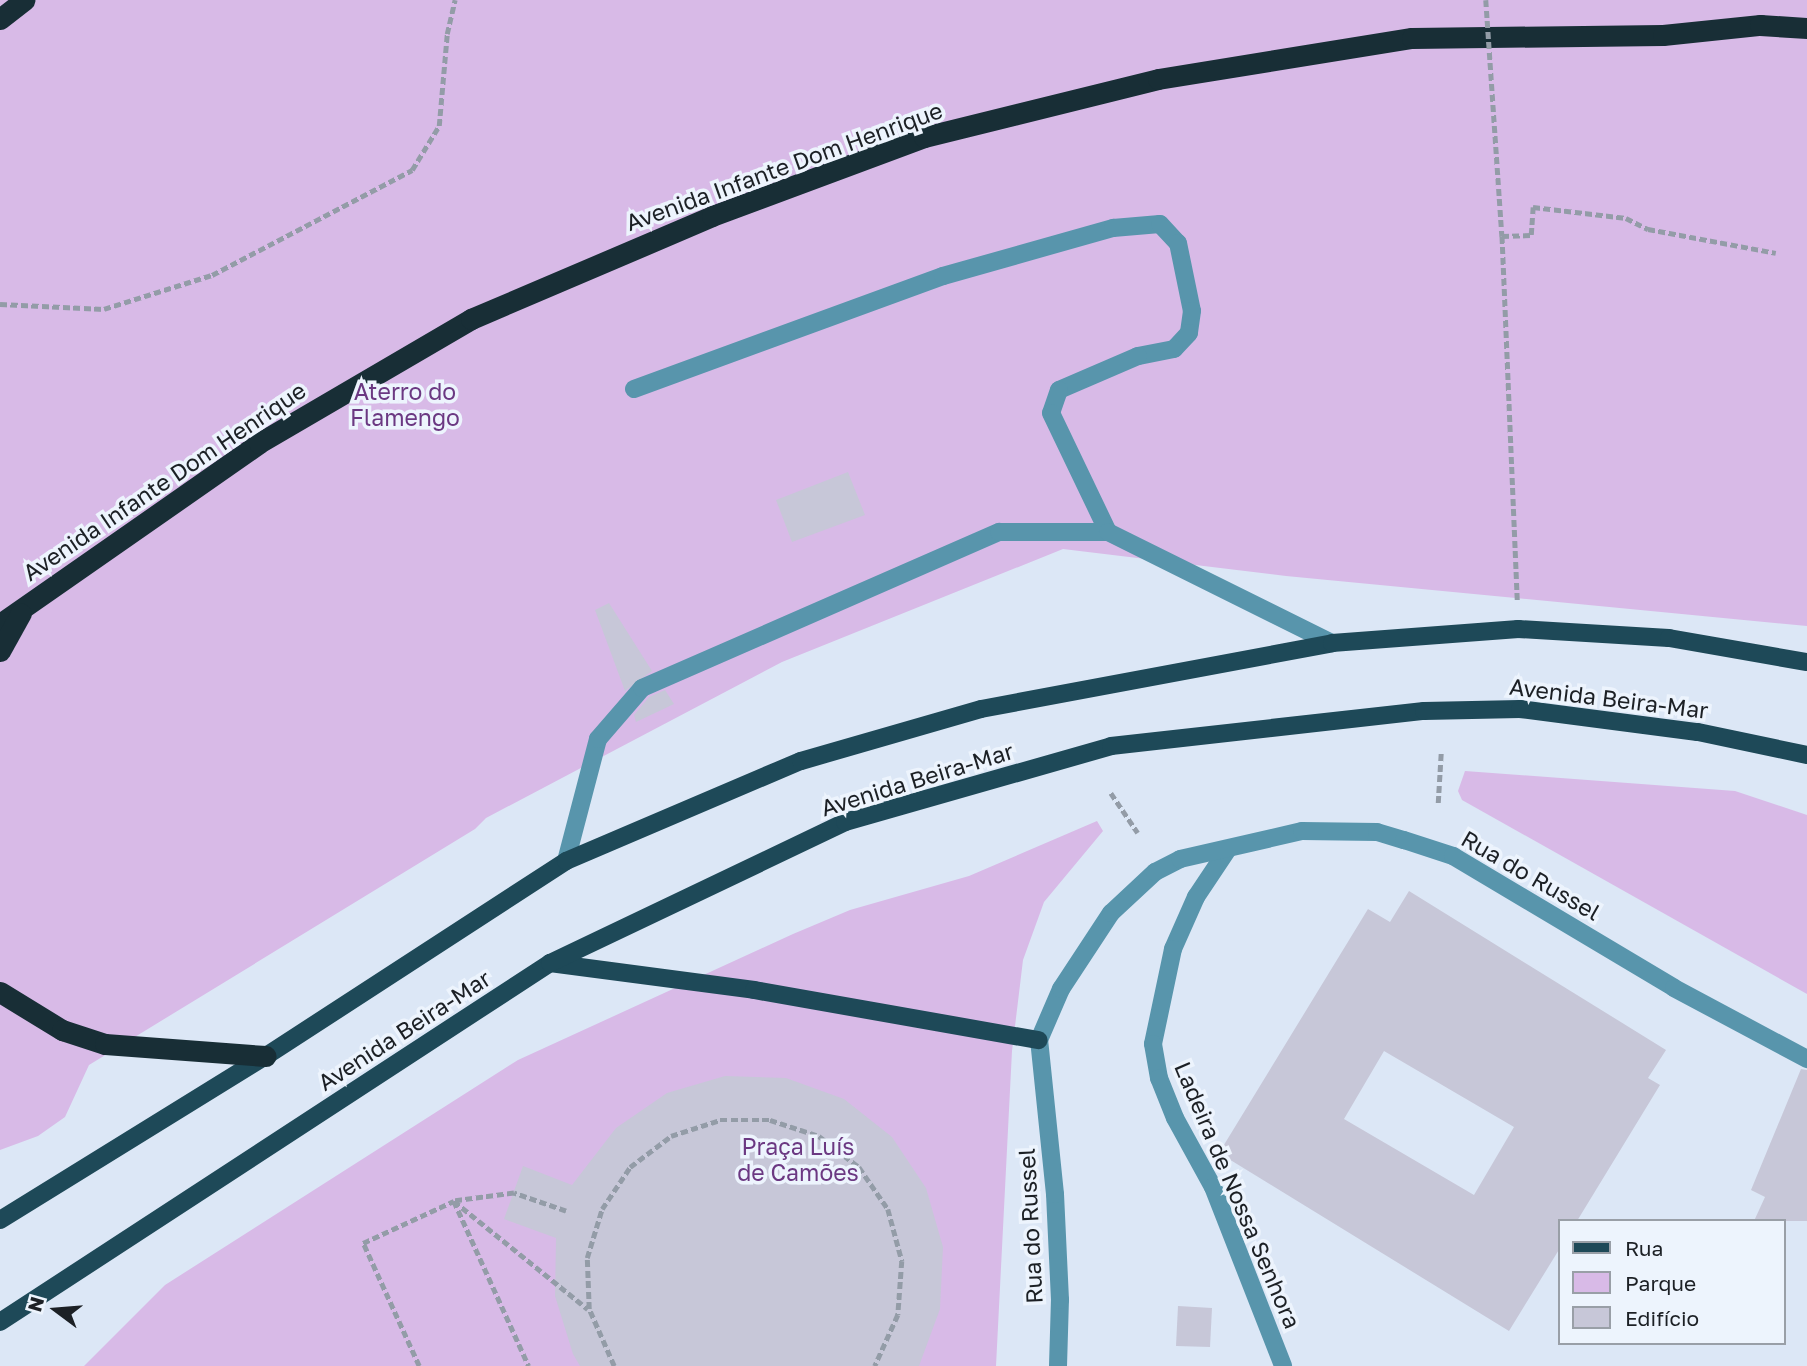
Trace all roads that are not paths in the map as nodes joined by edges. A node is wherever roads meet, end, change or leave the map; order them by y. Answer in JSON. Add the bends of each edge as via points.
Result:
{"nodes":[{"id":1,"x":24,"y":0,"type":"edge"},
{"id":2,"x":0,"y":19,"type":"edge"},
{"id":3,"x":1807,"y":28,"type":"edge"},
{"id":4,"x":634,"y":389,"type":"dead end"},
{"id":5,"x":1108,"y":531,"type":"junction"},
{"id":6,"x":24,"y":606,"type":"junction"},
{"id":7,"x":0,"y":624,"type":"edge"},
{"id":8,"x":1332,"y":643,"type":"junction"},
{"id":9,"x":0,"y":651,"type":"edge"},
{"id":10,"x":1807,"y":662,"type":"edge"},
{"id":11,"x":1807,"y":755,"type":"edge"},
{"id":12,"x":1228,"y":849,"type":"junction"},
{"id":13,"x":566,"y":861,"type":"junction"},
{"id":14,"x":550,"y":963,"type":"junction"},
{"id":15,"x":0,"y":992,"type":"edge"},
{"id":16,"x":1039,"y":1040,"type":"junction"},
{"id":17,"x":267,"y":1056,"type":"junction"},
{"id":18,"x":1807,"y":1059,"type":"edge"},
{"id":19,"x":0,"y":1220,"type":"edge"},
{"id":20,"x":0,"y":1322,"type":"edge"},
{"id":21,"x":1058,"y":1366,"type":"edge"},
{"id":22,"x":1283,"y":1366,"type":"edge"}],
"edges":[{"from":1,"to":2,"type":"highway"},
{"from":3,"to":6,"type":"highway","name":"Avenida Infante Dom Henrique","via":[[1412,38],[1158,79],[924,137],[712,216],[471,319],[259,443]]},
{"from":4,"to":5,"type":"street","via":[[943,276],[1114,228],[1160,223],[1178,243],[1192,311],[1189,333],[1174,349],[1138,356],[1059,390],[1051,413]]},
{"from":5,"to":8,"type":"street","via":[[1234,598]]},
{"from":5,"to":13,"type":"street","via":[[999,533],[642,688],[598,739]]},
{"from":6,"to":7,"type":"highway","name":"Avenida Infante Dom Henrique"},
{"from":6,"to":9,"type":"highway"},
{"from":8,"to":10,"type":"main road","name":"Avenida Beira-Mar","via":[[1518,629],[1669,638]]},
{"from":8,"to":13,"type":"main road","name":"Avenida Beira-Mar","via":[[968,713],[801,761]]},
{"from":11,"to":14,"type":"main road","name":"Avenida Beira-Mar","via":[[1698,732],[1520,709],[1424,711],[1111,746],[845,822]]},
{"from":12,"to":16,"type":"street","name":"Rua do Russel","via":[[1180,859],[1155,872],[1111,913],[1061,989]]},
{"from":12,"to":18,"type":"street","name":"Rua do Russel","via":[[1302,831],[1377,832],[1453,856],[1674,988]]},
{"from":12,"to":22,"type":"street","name":"Ladeira de Nossa Senhora","via":[[1196,897],[1173,949],[1153,1044],[1167,1098],[1213,1187]]},
{"from":13,"to":17,"type":"main road","name":"Avenida Beira-Mar"},
{"from":14,"to":16,"type":"main road","via":[[754,990]]},
{"from":14,"to":20,"type":"main road","name":"Avenida Beira-Mar"},
{"from":15,"to":17,"type":"highway","via":[[62,1030],[105,1044]]},
{"from":16,"to":21,"type":"street","name":"Rua do Russel","via":[[1055,1194]]},
{"from":17,"to":19,"type":"main road","name":"Avenida Beira-Mar"}]}
